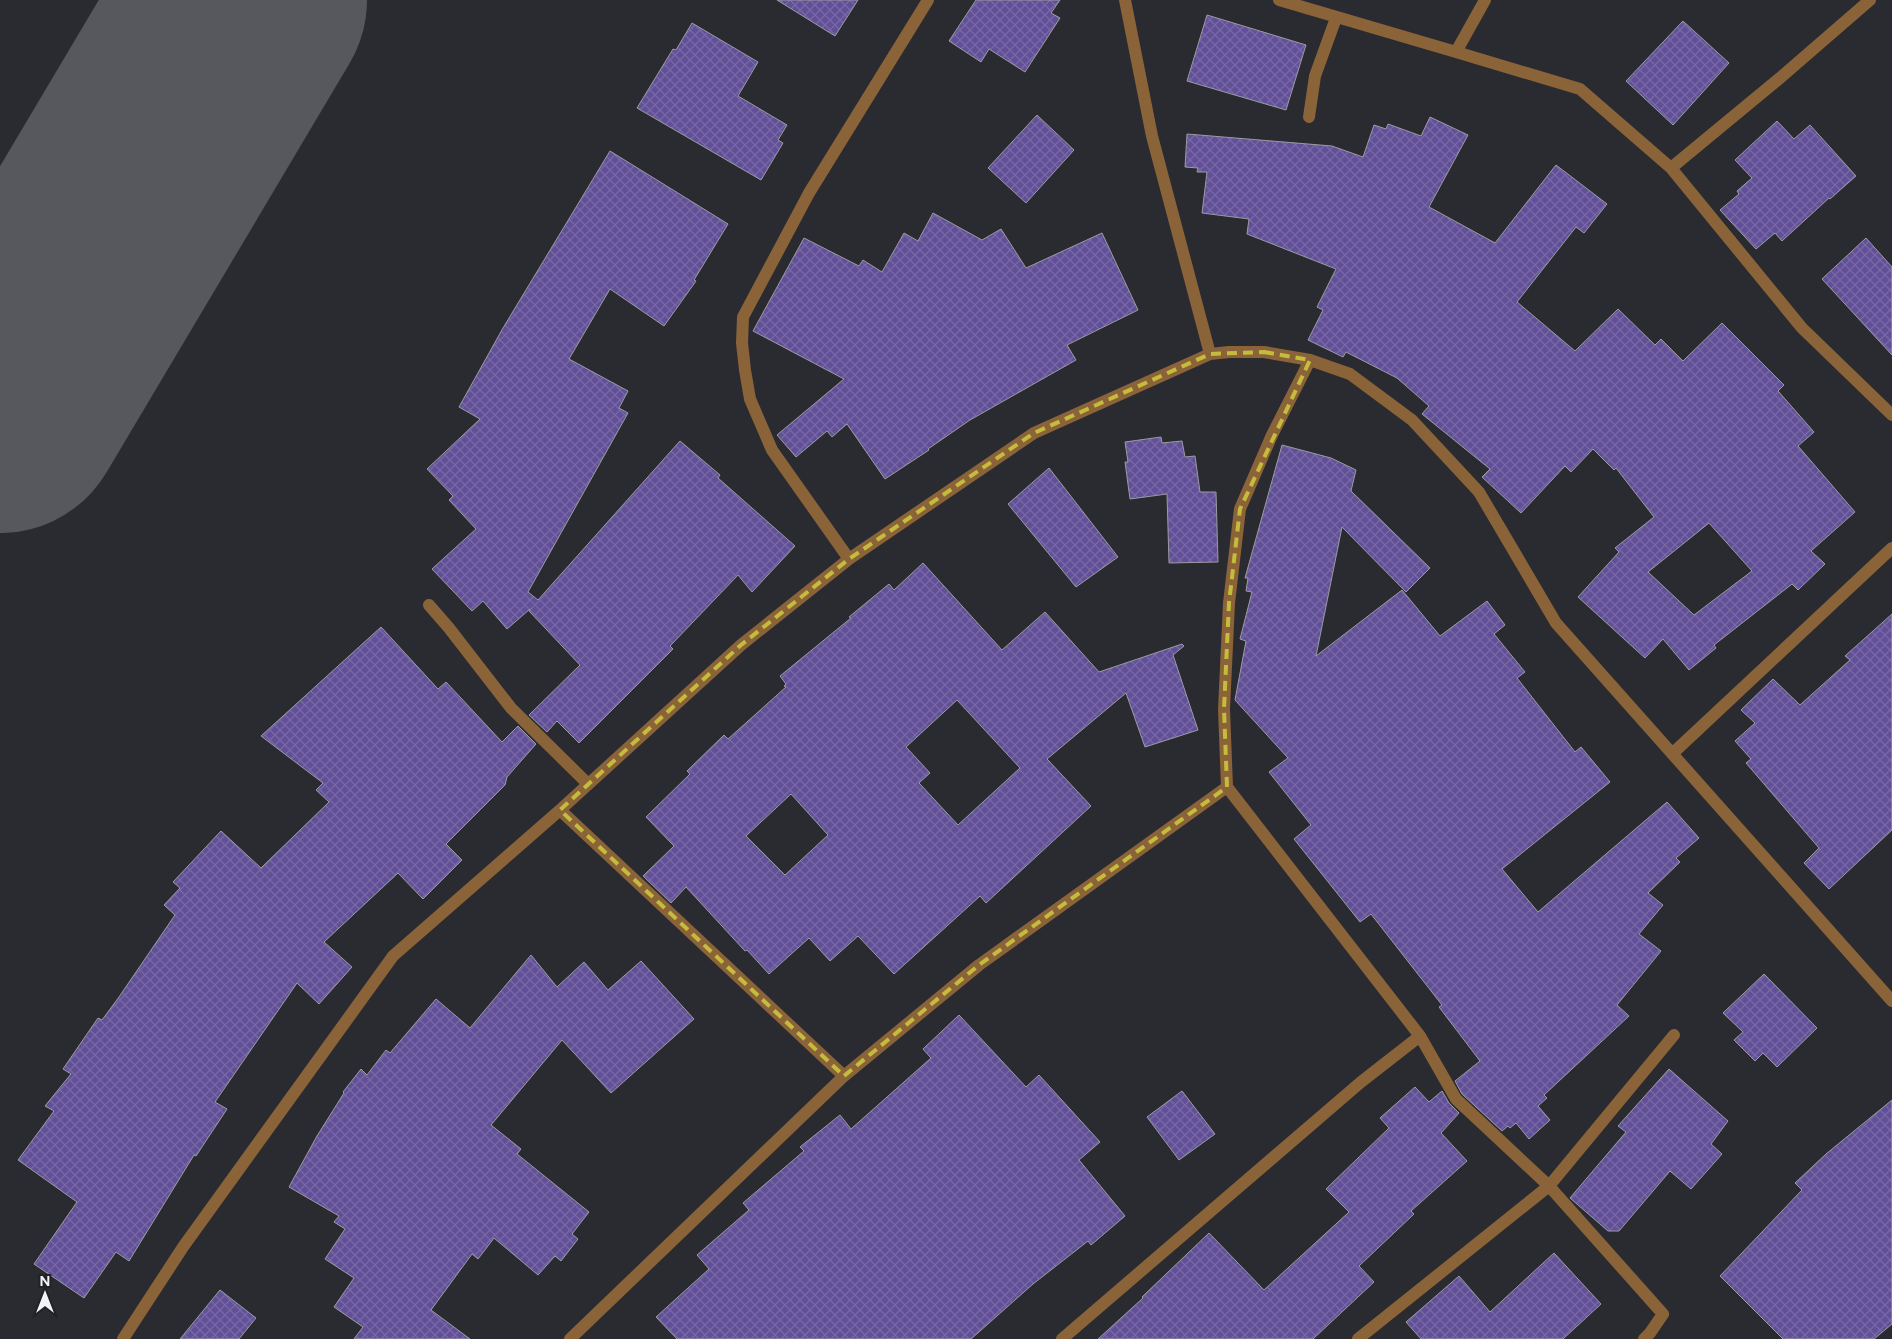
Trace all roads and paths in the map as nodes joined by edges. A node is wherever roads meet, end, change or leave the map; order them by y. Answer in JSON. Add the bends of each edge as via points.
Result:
{"nodes":[{"id":1,"x":928,"y":0,"type":"edge"},
{"id":2,"x":1126,"y":0,"type":"edge"},
{"id":3,"x":1279,"y":0,"type":"edge"},
{"id":4,"x":1485,"y":0,"type":"edge"},
{"id":5,"x":1870,"y":0,"type":"edge"},
{"id":6,"x":1336,"y":18,"type":"junction"},
{"id":7,"x":1456,"y":52,"type":"junction"},
{"id":8,"x":1309,"y":118,"type":"dead end"},
{"id":9,"x":1671,"y":168,"type":"junction"},
{"id":10,"x":1210,"y":354,"type":"junction"},
{"id":11,"x":1310,"y":360,"type":"junction"},
{"id":12,"x":1892,"y":415,"type":"edge"},
{"id":13,"x":1892,"y":548,"type":"edge"},
{"id":14,"x":849,"y":559,"type":"junction"},
{"id":15,"x":428,"y":604,"type":"dead end"},
{"id":16,"x":1672,"y":754,"type":"junction"},
{"id":17,"x":588,"y":784,"type":"junction"},
{"id":18,"x":1227,"y":787,"type":"junction"},
{"id":19,"x":560,"y":810,"type":"junction"},
{"id":20,"x":1892,"y":1001,"type":"edge"},
{"id":21,"x":1674,"y":1035,"type":"dead end"},
{"id":22,"x":1420,"y":1036,"type":"junction"},
{"id":23,"x":844,"y":1076,"type":"junction"},
{"id":24,"x":1549,"y":1186,"type":"junction"},
{"id":25,"x":1650,"y":1337,"type":"edge"},
{"id":26,"x":123,"y":1339,"type":"edge"},
{"id":27,"x":570,"y":1339,"type":"edge"},
{"id":28,"x":1062,"y":1339,"type":"edge"},
{"id":29,"x":1358,"y":1339,"type":"edge"}],
"edges":[{"from":1,"to":14,"type":"street","via":[[808,193],[743,317],[742,343],[750,399],[772,450]]},
{"from":2,"to":10,"type":"street","via":[[1152,136]]},
{"from":3,"to":6,"type":"street"},
{"from":4,"to":7,"type":"street"},
{"from":5,"to":9,"type":"street"},
{"from":6,"to":7,"type":"street"},
{"from":6,"to":8,"type":"street","via":[[1316,76]]},
{"from":7,"to":9,"type":"street","via":[[1580,89]]},
{"from":9,"to":12,"type":"street","via":[[1802,328]]},
{"from":10,"to":11,"type":"street","via":[[1264,352]]},
{"from":10,"to":14,"type":"street","via":[[1034,433]]},
{"from":11,"to":16,"type":"street","via":[[1350,374],[1412,420],[1479,492],[1556,623]]},
{"from":11,"to":18,"type":"street","via":[[1272,434],[1240,509],[1229,612],[1224,709]]},
{"from":13,"to":16,"type":"street"},
{"from":14,"to":17,"type":"street","via":[[740,645]]},
{"from":15,"to":17,"type":"street","via":[[511,708]]},
{"from":16,"to":20,"type":"street"},
{"from":17,"to":19,"type":"street"},
{"from":18,"to":22,"type":"street"},
{"from":18,"to":23,"type":"street","via":[[979,965]]},
{"from":19,"to":23,"type":"street"},
{"from":19,"to":26,"type":"street","via":[[393,956],[183,1246]]},
{"from":21,"to":24,"type":"street"},
{"from":22,"to":24,"type":"street","via":[[1456,1099]]},
{"from":22,"to":28,"type":"street","via":[[1361,1082]]},
{"from":23,"to":27,"type":"street"},
{"from":24,"to":25,"type":"street","via":[[1663,1314]]},
{"from":24,"to":29,"type":"street"}]}
